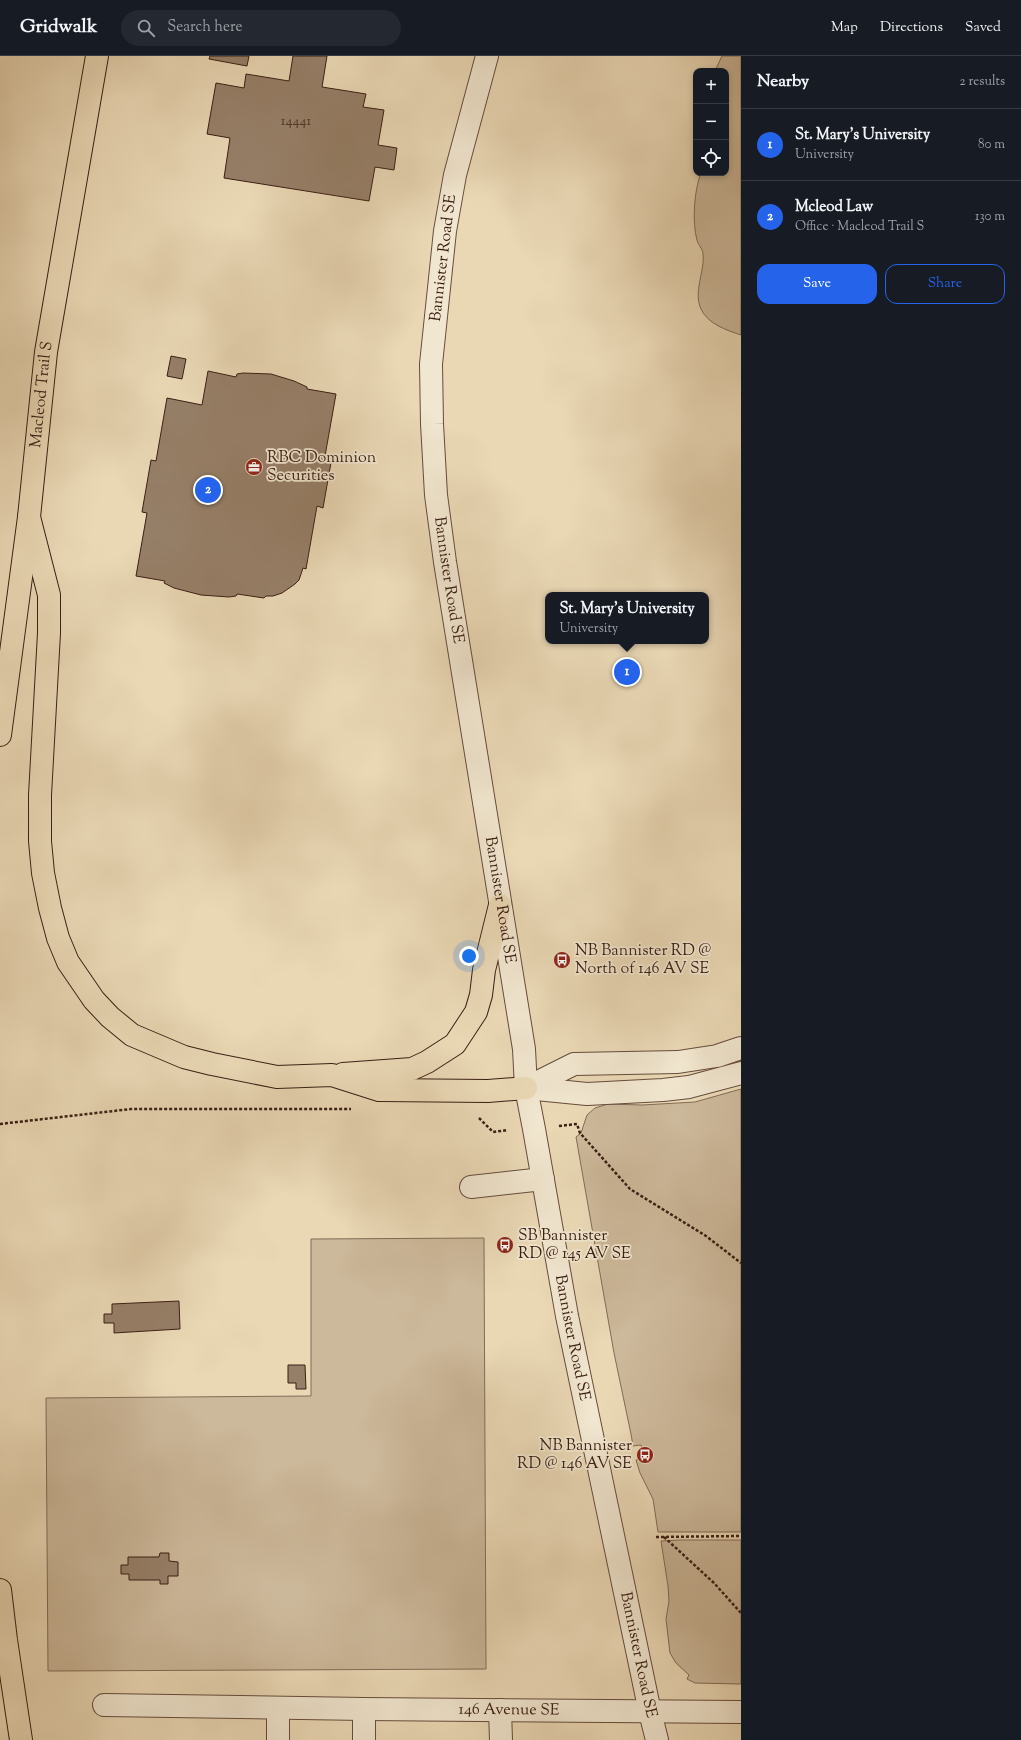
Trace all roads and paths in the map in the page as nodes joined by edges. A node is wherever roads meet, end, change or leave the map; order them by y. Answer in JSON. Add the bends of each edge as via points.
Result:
{"nodes":[{"id":1,"x":97,"y":56,"type":"edge"},
{"id":2,"x":487,"y":56,"type":"edge"},
{"id":3,"x":29,"y":517,"type":"junction"},
{"id":4,"x":0,"y":735,"type":"edge"},
{"id":5,"x":500,"y":905,"type":"junction"},
{"id":6,"x":741,"y":1048,"type":"edge"},
{"id":7,"x":741,"y":1073,"type":"edge"},
{"id":8,"x":332,"y":1075,"type":"junction"},
{"id":9,"x":526,"y":1088,"type":"junction"},
{"id":10,"x":352,"y":1110,"type":"dead end"},
{"id":11,"x":0,"y":1124,"type":"edge"},
{"id":12,"x":577,"y":1124,"type":"dead end"},
{"id":13,"x":543,"y":1179,"type":"junction"},
{"id":14,"x":471,"y":1187,"type":"dead end"},
{"id":15,"x":741,"y":1263,"type":"edge"},
{"id":16,"x":741,"y":1536,"type":"edge"},
{"id":17,"x":656,"y":1537,"type":"dead end"},
{"id":18,"x":664,"y":1537,"type":"junction"},
{"id":19,"x":0,"y":1590,"type":"edge"},
{"id":20,"x":741,"y":1613,"type":"edge"},
{"id":21,"x":104,"y":1705,"type":"dead end"},
{"id":22,"x":278,"y":1708,"type":"junction"},
{"id":23,"x":364,"y":1709,"type":"junction"},
{"id":24,"x":500,"y":1710,"type":"junction"},
{"id":25,"x":650,"y":1712,"type":"junction"},
{"id":26,"x":741,"y":1712,"type":"edge"},
{"id":27,"x":21,"y":1740,"type":"edge"},
{"id":28,"x":278,"y":1740,"type":"edge"},
{"id":29,"x":364,"y":1740,"type":"edge"},
{"id":30,"x":501,"y":1740,"type":"edge"},
{"id":31,"x":658,"y":1740,"type":"edge"}],
"edges":[{"from":1,"to":3,"type":"highway","name":"Macleod Trail S","via":[[46,352]]},
{"from":2,"to":5,"type":"street","name":"Bannister Road SE","via":[[455,175],[447,217],[431,372],[436,494]]},
{"from":3,"to":4,"type":"highway","name":"Macleod Trail S"},
{"from":3,"to":8,"type":"highway","via":[[49,595],[40,841],[50,908],[68,962],[94,1000],[132,1035],[184,1057],[277,1077]]},
{"from":5,"to":8,"type":"highway","via":[[484,970],[480,1000],[476,1012],[455,1044],[412,1069]]},
{"from":5,"to":9,"type":"street","name":"Bannister Road SE","via":[[524,1049]]},
{"from":6,"to":9,"type":"street","via":[[717,1056],[678,1062],[574,1064]]},
{"from":7,"to":9,"type":"street","via":[[689,1087],[663,1090],[587,1094]]},
{"from":8,"to":9,"type":"highway","via":[[379,1090],[488,1091]]},
{"from":9,"to":13,"type":"street","name":"Bannister Road SE"},
{"from":10,"to":11,"type":"path","via":[[131,1109]]},
{"from":12,"to":15,"type":"path","via":[[580,1133],[630,1189],[706,1236]]},
{"from":13,"to":14,"type":"street"},
{"from":13,"to":25,"type":"street","name":"Bannister Road SE","via":[[567,1316]]},
{"from":16,"to":18,"type":"path"},
{"from":17,"to":18,"type":"path"},
{"from":18,"to":20,"type":"path","via":[[714,1583]]},
{"from":19,"to":27,"type":"highway"},
{"from":21,"to":22,"type":"street","name":"146 Avenue SE"},
{"from":22,"to":23,"type":"street","name":"146 Avenue SE"},
{"from":22,"to":28,"type":"street"},
{"from":23,"to":24,"type":"street","name":"146 Avenue SE"},
{"from":23,"to":29,"type":"street"},
{"from":24,"to":25,"type":"street","name":"146 Avenue SE"},
{"from":24,"to":30,"type":"street"},
{"from":25,"to":26,"type":"street","name":"146 Avenue SE"},
{"from":25,"to":31,"type":"street","name":"Bannister Road SE"}]}
